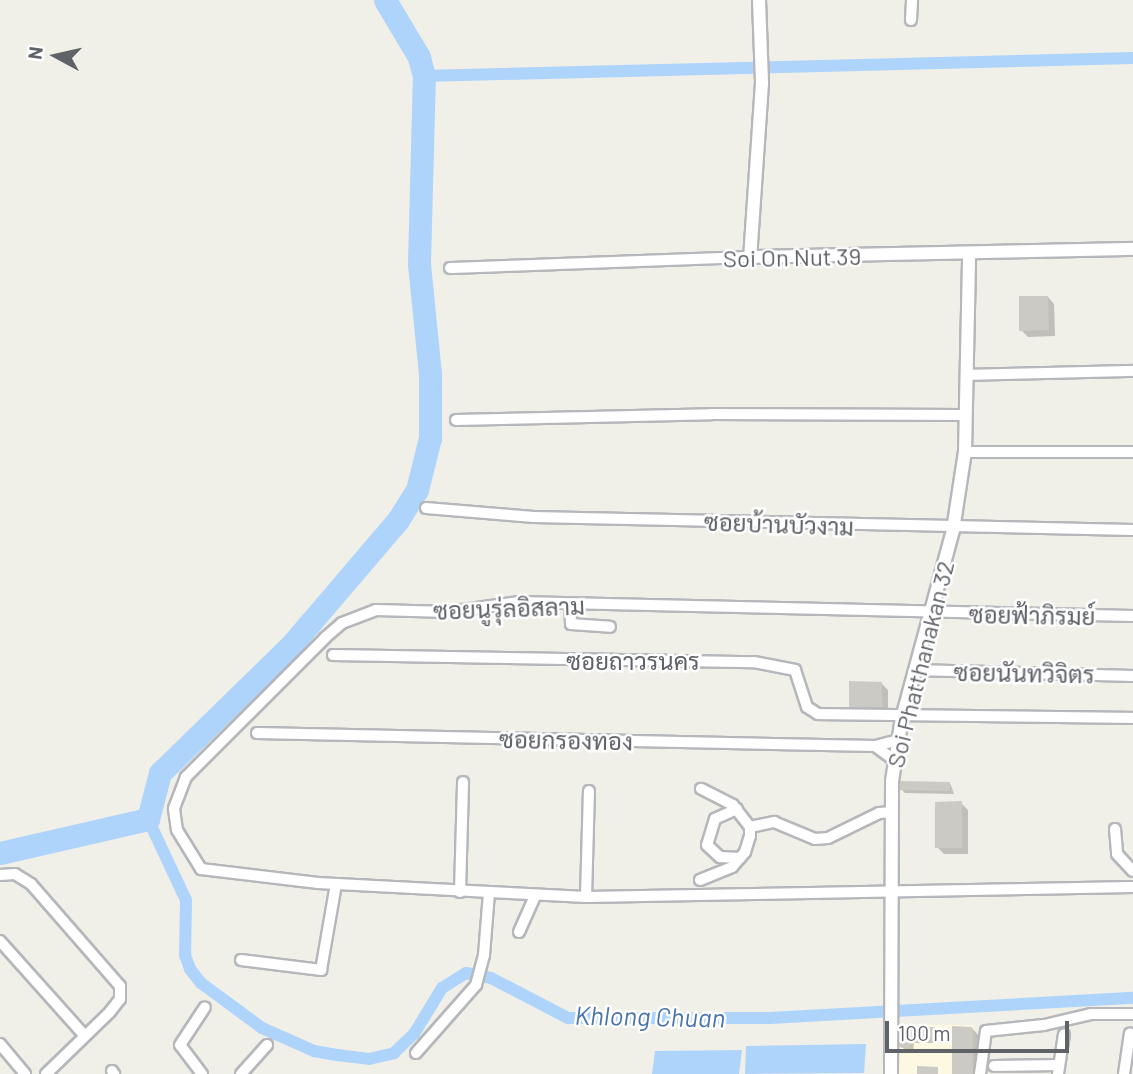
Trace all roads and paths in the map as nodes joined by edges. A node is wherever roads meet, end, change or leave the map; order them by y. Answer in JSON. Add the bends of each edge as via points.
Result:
{"nodes":[{"id":1,"x":760,"y":0,"type":"edge"},
{"id":2,"x":912,"y":0,"type":"edge"},
{"id":3,"x":911,"y":20,"type":"dead end"},
{"id":4,"x":1133,"y":249,"type":"edge"},
{"id":5,"x":970,"y":255,"type":"junction"},
{"id":6,"x":750,"y":257,"type":"junction"},
{"id":7,"x":450,"y":268,"type":"dead end"},
{"id":8,"x":1133,"y":371,"type":"edge"},
{"id":9,"x":968,"y":375,"type":"junction"},
{"id":10,"x":965,"y":415,"type":"junction"},
{"id":11,"x":456,"y":420,"type":"dead end"},
{"id":12,"x":965,"y":452,"type":"junction"},
{"id":13,"x":1133,"y":452,"type":"edge"},
{"id":14,"x":426,"y":508,"type":"dead end"},
{"id":15,"x":953,"y":530,"type":"junction"},
{"id":16,"x":1133,"y":530,"type":"edge"},
{"id":17,"x":570,"y":604,"type":"junction"},
{"id":18,"x":931,"y":614,"type":"junction"},
{"id":19,"x":1133,"y":616,"type":"edge"},
{"id":20,"x":610,"y":627,"type":"dead end"},
{"id":21,"x":333,"y":655,"type":"dead end"},
{"id":22,"x":915,"y":670,"type":"junction"},
{"id":23,"x":1133,"y":676,"type":"edge"},
{"id":24,"x":902,"y":718,"type":"junction"},
{"id":25,"x":1133,"y":719,"type":"edge"},
{"id":26,"x":257,"y":733,"type":"dead end"},
{"id":27,"x":899,"y":740,"type":"junction"},
{"id":28,"x":875,"y":746,"type":"junction"},
{"id":29,"x":894,"y":760,"type":"junction"},
{"id":30,"x":463,"y":782,"type":"dead end"},
{"id":31,"x":701,"y":789,"type":"dead end"},
{"id":32,"x":589,"y":791,"type":"dead end"},
{"id":33,"x":737,"y":809,"type":"junction"},
{"id":34,"x":892,"y":812,"type":"junction"},
{"id":35,"x":750,"y":827,"type":"junction"},
{"id":36,"x":1115,"y":829,"type":"dead end"},
{"id":37,"x":740,"y":858,"type":"junction"},
{"id":38,"x":1133,"y":871,"type":"edge"},
{"id":39,"x":0,"y":876,"type":"edge"},
{"id":40,"x":700,"y":880,"type":"dead end"},
{"id":41,"x":336,"y":884,"type":"junction"},
{"id":42,"x":1133,"y":887,"type":"edge"},
{"id":43,"x":460,"y":892,"type":"junction"},
{"id":44,"x":489,"y":893,"type":"junction"},
{"id":45,"x":891,"y":893,"type":"junction"},
{"id":46,"x":535,"y":896,"type":"junction"},
{"id":47,"x":586,"y":897,"type":"junction"},
{"id":48,"x":519,"y":932,"type":"dead end"},
{"id":49,"x":0,"y":941,"type":"edge"},
{"id":50,"x":241,"y":960,"type":"dead end"},
{"id":51,"x":205,"y":1007,"type":"dead end"},
{"id":52,"x":1133,"y":1014,"type":"edge"},
{"id":53,"x":1130,"y":1033,"type":"dead end"},
{"id":54,"x":1065,"y":1034,"type":"dead end"},
{"id":55,"x":85,"y":1036,"type":"junction"},
{"id":56,"x":0,"y":1044,"type":"edge"},
{"id":57,"x":267,"y":1045,"type":"dead end"},
{"id":58,"x":416,"y":1053,"type":"dead end"},
{"id":59,"x":994,"y":1066,"type":"dead end"},
{"id":60,"x":1058,"y":1070,"type":"edge"},
{"id":61,"x":26,"y":1074,"type":"edge"},
{"id":62,"x":46,"y":1074,"type":"edge"},
{"id":63,"x":202,"y":1074,"type":"edge"},
{"id":64,"x":241,"y":1074,"type":"edge"},
{"id":65,"x":891,"y":1074,"type":"edge"},
{"id":66,"x":980,"y":1074,"type":"edge"},
{"id":67,"x":1124,"y":1074,"type":"edge"}],
"edges":[{"from":1,"to":6,"type":"street","via":[[762,83]]},
{"from":2,"to":3,"type":"street"},
{"from":4,"to":5,"type":"street","name":"Soi On Nut 39"},
{"from":5,"to":6,"type":"street","name":"Soi On Nut 39"},
{"from":5,"to":9,"type":"street","name":"Soi Phatthanakan 32"},
{"from":6,"to":7,"type":"street","name":"Soi On Nut 39"},
{"from":8,"to":9,"type":"street"},
{"from":9,"to":10,"type":"street","name":"Soi Phatthanakan 32"},
{"from":10,"to":11,"type":"street","via":[[687,414]]},
{"from":10,"to":12,"type":"street","name":"Soi Phatthanakan 32"},
{"from":12,"to":13,"type":"street"},
{"from":12,"to":15,"type":"street","name":"Soi Phatthanakan 32"},
{"from":14,"to":15,"type":"street","name":"ซอยบ้านบัวงาม","via":[[451,513]]},
{"from":15,"to":16,"type":"street","name":"ซอยบ้านบัวงาม"},
{"from":15,"to":18,"type":"street","name":"Soi Phatthanakan 32"},
{"from":17,"to":18,"type":"street","name":"ซอยนูรุ่ลอิสลาม"},
{"from":17,"to":20,"type":"street","via":[[571,624]]},
{"from":17,"to":41,"type":"street","name":"ซอยนูรุ่ลอิสลาม","via":[[519,602],[449,612],[376,610],[342,623],[186,777],[174,808],[177,830],[201,869],[211,874]]},
{"from":18,"to":19,"type":"street","name":"ซอยฟ้าภิรมย์"},
{"from":18,"to":22,"type":"street","name":"Soi Phatthanakan 32"},
{"from":21,"to":24,"type":"street","name":"ซอยถาวรนคร","via":[[764,663],[795,670],[810,711]]},
{"from":22,"to":23,"type":"street","name":"ซอยนันทวิจิตร"},
{"from":22,"to":24,"type":"street","name":"Soi Phatthanakan 32"},
{"from":24,"to":25,"type":"street"},
{"from":24,"to":27,"type":"street","name":"Soi Phatthanakan 32"},
{"from":26,"to":28,"type":"street","name":"ซอยกรองทอง"},
{"from":27,"to":28,"type":"street","name":"ซอยกรองทอง"},
{"from":27,"to":29,"type":"street","name":"Soi Phatthanakan 32"},
{"from":28,"to":29,"type":"street"},
{"from":29,"to":34,"type":"street","name":"Soi Phatthanakan 32"},
{"from":30,"to":43,"type":"street"},
{"from":31,"to":33,"type":"street"},
{"from":32,"to":47,"type":"street"},
{"from":33,"to":35,"type":"street"},
{"from":33,"to":37,"type":"street","via":[[715,819],[707,845],[720,857]]},
{"from":34,"to":35,"type":"street","via":[[879,813],[828,838],[816,839],[774,822]]},
{"from":34,"to":45,"type":"street","name":"Soi Phatthanakan 32"},
{"from":35,"to":37,"type":"street","via":[[749,842]]},
{"from":36,"to":38,"type":"street","via":[[1117,854]]},
{"from":37,"to":40,"type":"street","via":[[722,873]]},
{"from":39,"to":55,"type":"street","via":[[15,874],[32,884],[120,986],[120,999]]},
{"from":41,"to":43,"type":"street"},
{"from":41,"to":50,"type":"street","via":[[321,970]]},
{"from":42,"to":45,"type":"street"},
{"from":43,"to":44,"type":"street"},
{"from":44,"to":46,"type":"street"},
{"from":44,"to":58,"type":"street","via":[[476,985]]},
{"from":45,"to":47,"type":"street"},
{"from":45,"to":65,"type":"street","name":"Soi Phatthanakan 32"},
{"from":46,"to":47,"type":"street"},
{"from":46,"to":48,"type":"street"},
{"from":49,"to":55,"type":"street"},
{"from":51,"to":63,"type":"street","via":[[180,1045]]},
{"from":52,"to":66,"type":"street","via":[[1091,1014],[986,1031]]},
{"from":53,"to":67,"type":"street"},
{"from":54,"to":60,"type":"street"},
{"from":55,"to":62,"type":"street"},
{"from":56,"to":61,"type":"street"},
{"from":57,"to":64,"type":"street"},
{"from":59,"to":60,"type":"street"}]}
